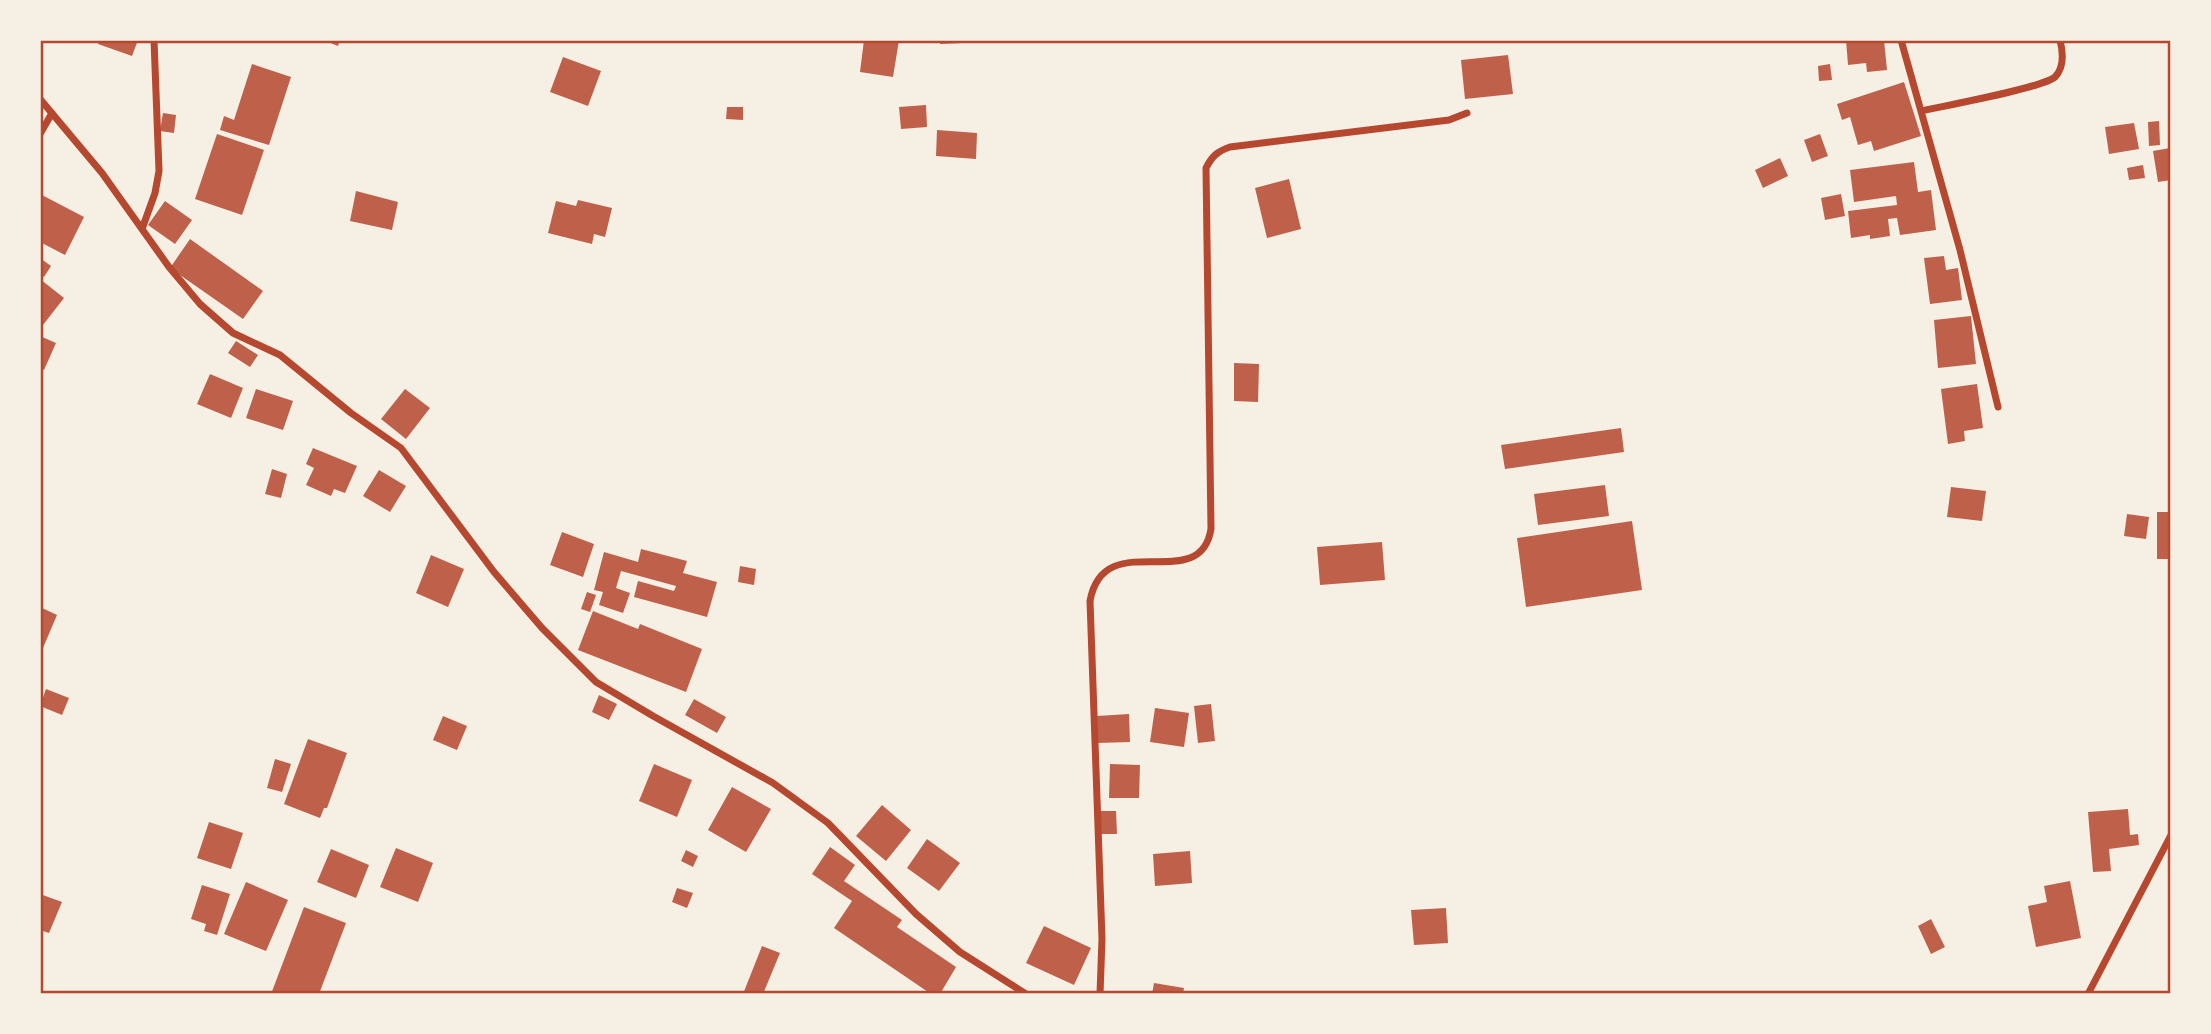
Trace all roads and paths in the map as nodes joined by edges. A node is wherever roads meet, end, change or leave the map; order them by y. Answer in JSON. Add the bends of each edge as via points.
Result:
{"nodes":[{"id":1,"x":154,"y":40,"type":"edge"},
{"id":2,"x":1901,"y":40,"type":"edge"},
{"id":3,"x":2060,"y":40,"type":"edge"},
{"id":4,"x":40,"y":99,"type":"edge"},
{"id":5,"x":1921,"y":111,"type":"junction"},
{"id":6,"x":52,"y":113,"type":"junction"},
{"id":7,"x":1467,"y":113,"type":"dead end"},
{"id":8,"x":40,"y":134,"type":"edge"},
{"id":9,"x":142,"y":229,"type":"junction"},
{"id":10,"x":1998,"y":407,"type":"dead end"},
{"id":11,"x":2171,"y":835,"type":"edge"},
{"id":12,"x":1026,"y":994,"type":"edge"},
{"id":13,"x":1100,"y":994,"type":"edge"},
{"id":14,"x":2088,"y":994,"type":"edge"}],
"edges":[{"from":1,"to":9,"type":"street","via":[[159,171]]},
{"from":2,"to":5,"type":"street"},
{"from":3,"to":5,"type":"street","via":[[2062,66],[2054,78]]},
{"from":4,"to":6,"type":"street"},
{"from":5,"to":10,"type":"street"},
{"from":6,"to":8,"type":"street"},
{"from":6,"to":9,"type":"street"},
{"from":7,"to":13,"type":"street","via":[[1449,120],[1230,147],[1220,150],[1206,167],[1209,541],[1192,558],[1123,562],[1110,567],[1100,576],[1090,601]]},
{"from":9,"to":12,"type":"street","via":[[200,304],[233,333],[280,355],[401,449],[494,572],[596,682],[773,783],[828,823],[916,914],[960,952]]},
{"from":11,"to":14,"type":"street"}]}
